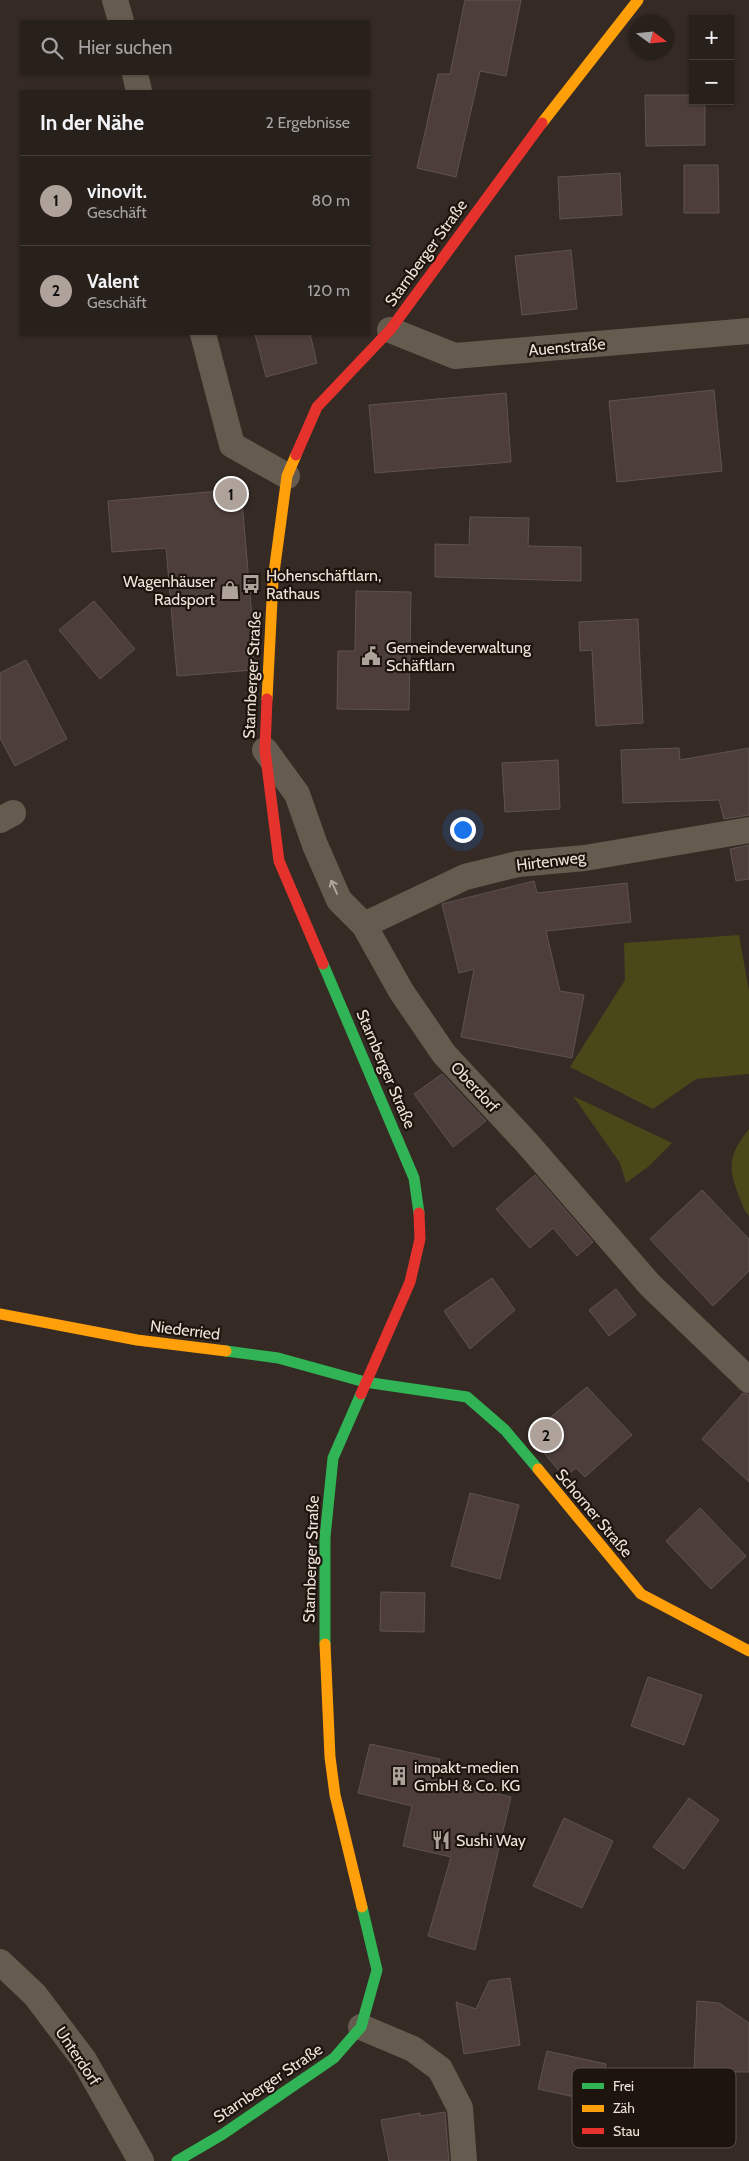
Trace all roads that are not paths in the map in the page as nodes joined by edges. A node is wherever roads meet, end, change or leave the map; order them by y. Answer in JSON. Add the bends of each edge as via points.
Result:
{"nodes":[{"id":1,"x":115,"y":0,"type":"edge"},
{"id":2,"x":638,"y":0,"type":"edge"},
{"id":3,"x":121,"y":20,"type":"edge"},
{"id":4,"x":135,"y":75,"type":"edge"},
{"id":5,"x":139,"y":90,"type":"edge"},
{"id":6,"x":390,"y":330,"type":"junction"},
{"id":7,"x":749,"y":331,"type":"edge"},
{"id":8,"x":203,"y":335,"type":"edge"},
{"id":9,"x":287,"y":476,"type":"junction"},
{"id":10,"x":265,"y":750,"type":"junction"},
{"id":11,"x":749,"y":830,"type":"edge"},
{"id":12,"x":364,"y":926,"type":"junction"},
{"id":13,"x":0,"y":1314,"type":"edge"},
{"id":14,"x":749,"y":1380,"type":"edge"},
{"id":15,"x":365,"y":1382,"type":"junction"},
{"id":16,"x":749,"y":1651,"type":"edge"},
{"id":17,"x":0,"y":1962,"type":"edge"},
{"id":18,"x":361,"y":2027,"type":"junction"},
{"id":19,"x":141,"y":2161,"type":"edge"},
{"id":20,"x":177,"y":2161,"type":"edge"},
{"id":21,"x":464,"y":2161,"type":"edge"}],
"edges":[{"from":1,"to":3,"type":"street"},
{"from":2,"to":6,"type":"main road","name":"Starnberger Straße","via":[[562,96]]},
{"from":4,"to":5,"type":"street"},
{"from":6,"to":7,"type":"street","name":"Auenstraße","via":[[455,356]]},
{"from":6,"to":9,"type":"main road","name":"Starnberger Straße","via":[[317,407]]},
{"from":8,"to":9,"type":"street","via":[[232,445]]},
{"from":9,"to":10,"type":"main road","name":"Starnberger Straße","via":[[273,580]]},
{"from":12,"to":10,"type":"street","name":"Oberdorf","one_way":true,"via":[[339,900],[315,845],[298,794]]},
{"from":10,"to":15,"type":"main road","name":"Starnberger Straße","via":[[279,861],[387,1110],[414,1178],[418,1198],[420,1239],[410,1282]]},
{"from":11,"to":12,"type":"street","name":"Hirtenweg","via":[[585,858],[518,864],[465,877]]},
{"from":12,"to":14,"type":"street","name":"Oberdorf","via":[[401,991],[444,1054],[527,1143],[650,1285]]},
{"from":13,"to":15,"type":"main road","name":"Niederried","via":[[137,1340],[278,1358]]},
{"from":15,"to":16,"type":"main road","name":"Schorner Straße","via":[[467,1397],[505,1430],[641,1594]]},
{"from":15,"to":18,"type":"main road","name":"Starnberger Straße","via":[[333,1458],[325,1544],[330,1757],[335,1795],[377,1970]]},
{"from":17,"to":19,"type":"street","name":"Unterdorf","via":[[35,1995],[84,2060]]},
{"from":18,"to":20,"type":"main road","name":"Starnberger Straße","via":[[334,2058],[223,2134]]},
{"from":18,"to":21,"type":"street","via":[[413,2049],[440,2069],[460,2108]]}]}
